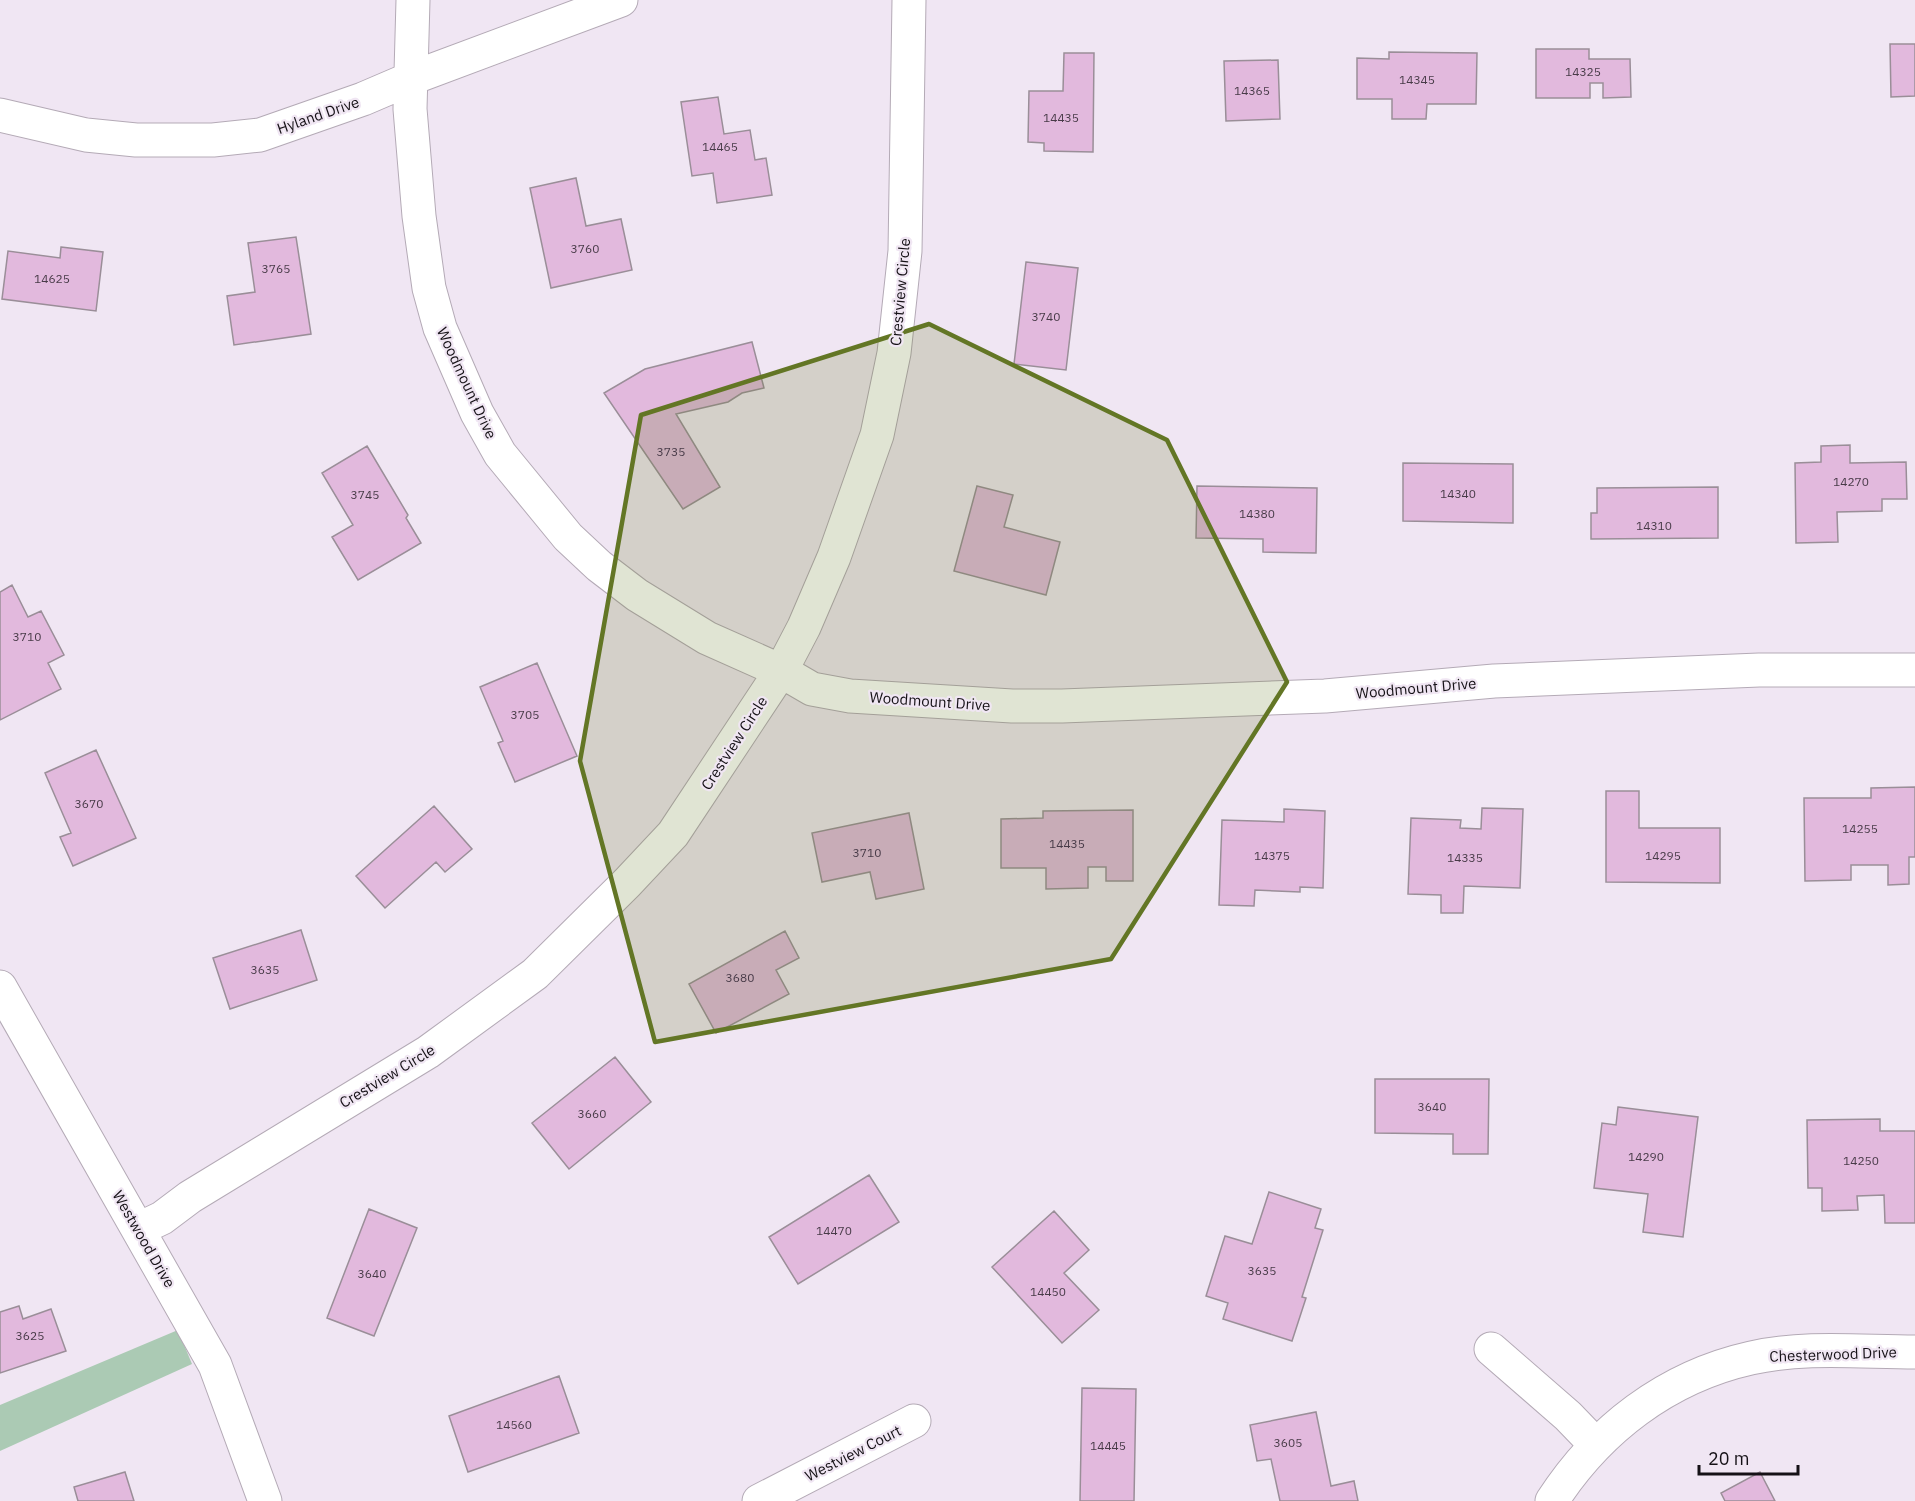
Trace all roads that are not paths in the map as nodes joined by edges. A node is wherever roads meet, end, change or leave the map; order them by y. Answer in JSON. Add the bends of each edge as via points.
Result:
{"nodes":[{"id":1,"x":413,"y":0,"type":"edge"},
{"id":2,"x":621,"y":0,"type":"edge"},
{"id":3,"x":909,"y":0,"type":"edge"},
{"id":4,"x":412,"y":78,"type":"junction"},
{"id":5,"x":0,"y":115,"type":"edge"},
{"id":6,"x":1915,"y":670,"type":"edge"},
{"id":7,"x":781,"y":671,"type":"junction"},
{"id":8,"x":0,"y":987,"type":"edge"},
{"id":9,"x":139,"y":1229,"type":"junction"},
{"id":10,"x":1491,"y":1349,"type":"dead end"},
{"id":11,"x":1915,"y":1352,"type":"edge"},
{"id":12,"x":914,"y":1421,"type":"dead end"},
{"id":13,"x":1595,"y":1444,"type":"junction"},
{"id":14,"x":265,"y":1501,"type":"edge"},
{"id":15,"x":759,"y":1501,"type":"edge"},
{"id":16,"x":1552,"y":1501,"type":"edge"}],
"edges":[{"from":1,"to":4,"type":"street","name":"Woodmount Drive"},
{"from":2,"to":4,"type":"street","name":"Hyland Drive"},
{"from":3,"to":7,"type":"street","name":"Crestview Circle","via":[[905,250],[894,353],[877,435],[834,557]]},
{"from":4,"to":5,"type":"street","name":"Hyland Drive","via":[[260,135],[213,140],[136,140],[86,135]]},
{"from":4,"to":7,"type":"street","name":"Woodmount Drive","via":[[410,109],[429,288],[440,328],[477,413],[500,454],[568,537],[599,566],[675,620]]},
{"from":6,"to":7,"type":"street","name":"Woodmount Drive","via":[[1759,670],[1494,681],[1325,696],[1012,706],[850,696],[812,688]]},
{"from":7,"to":9,"type":"street","name":"Crestview Circle","via":[[673,834],[535,974],[428,1052]]},
{"from":8,"to":9,"type":"street","name":"Westwood Drive"},
{"from":9,"to":14,"type":"street","name":"Westwood Drive","via":[[215,1365]]},
{"from":10,"to":13,"type":"street"},
{"from":11,"to":13,"type":"street","name":"Chesterwood Drive","via":[[1806,1352],[1752,1358],[1707,1371],[1666,1390],[1624,1418]]},
{"from":12,"to":15,"type":"street","name":"Westview Court"},
{"from":13,"to":16,"type":"street","name":"Chesterwood Drive"}]}
